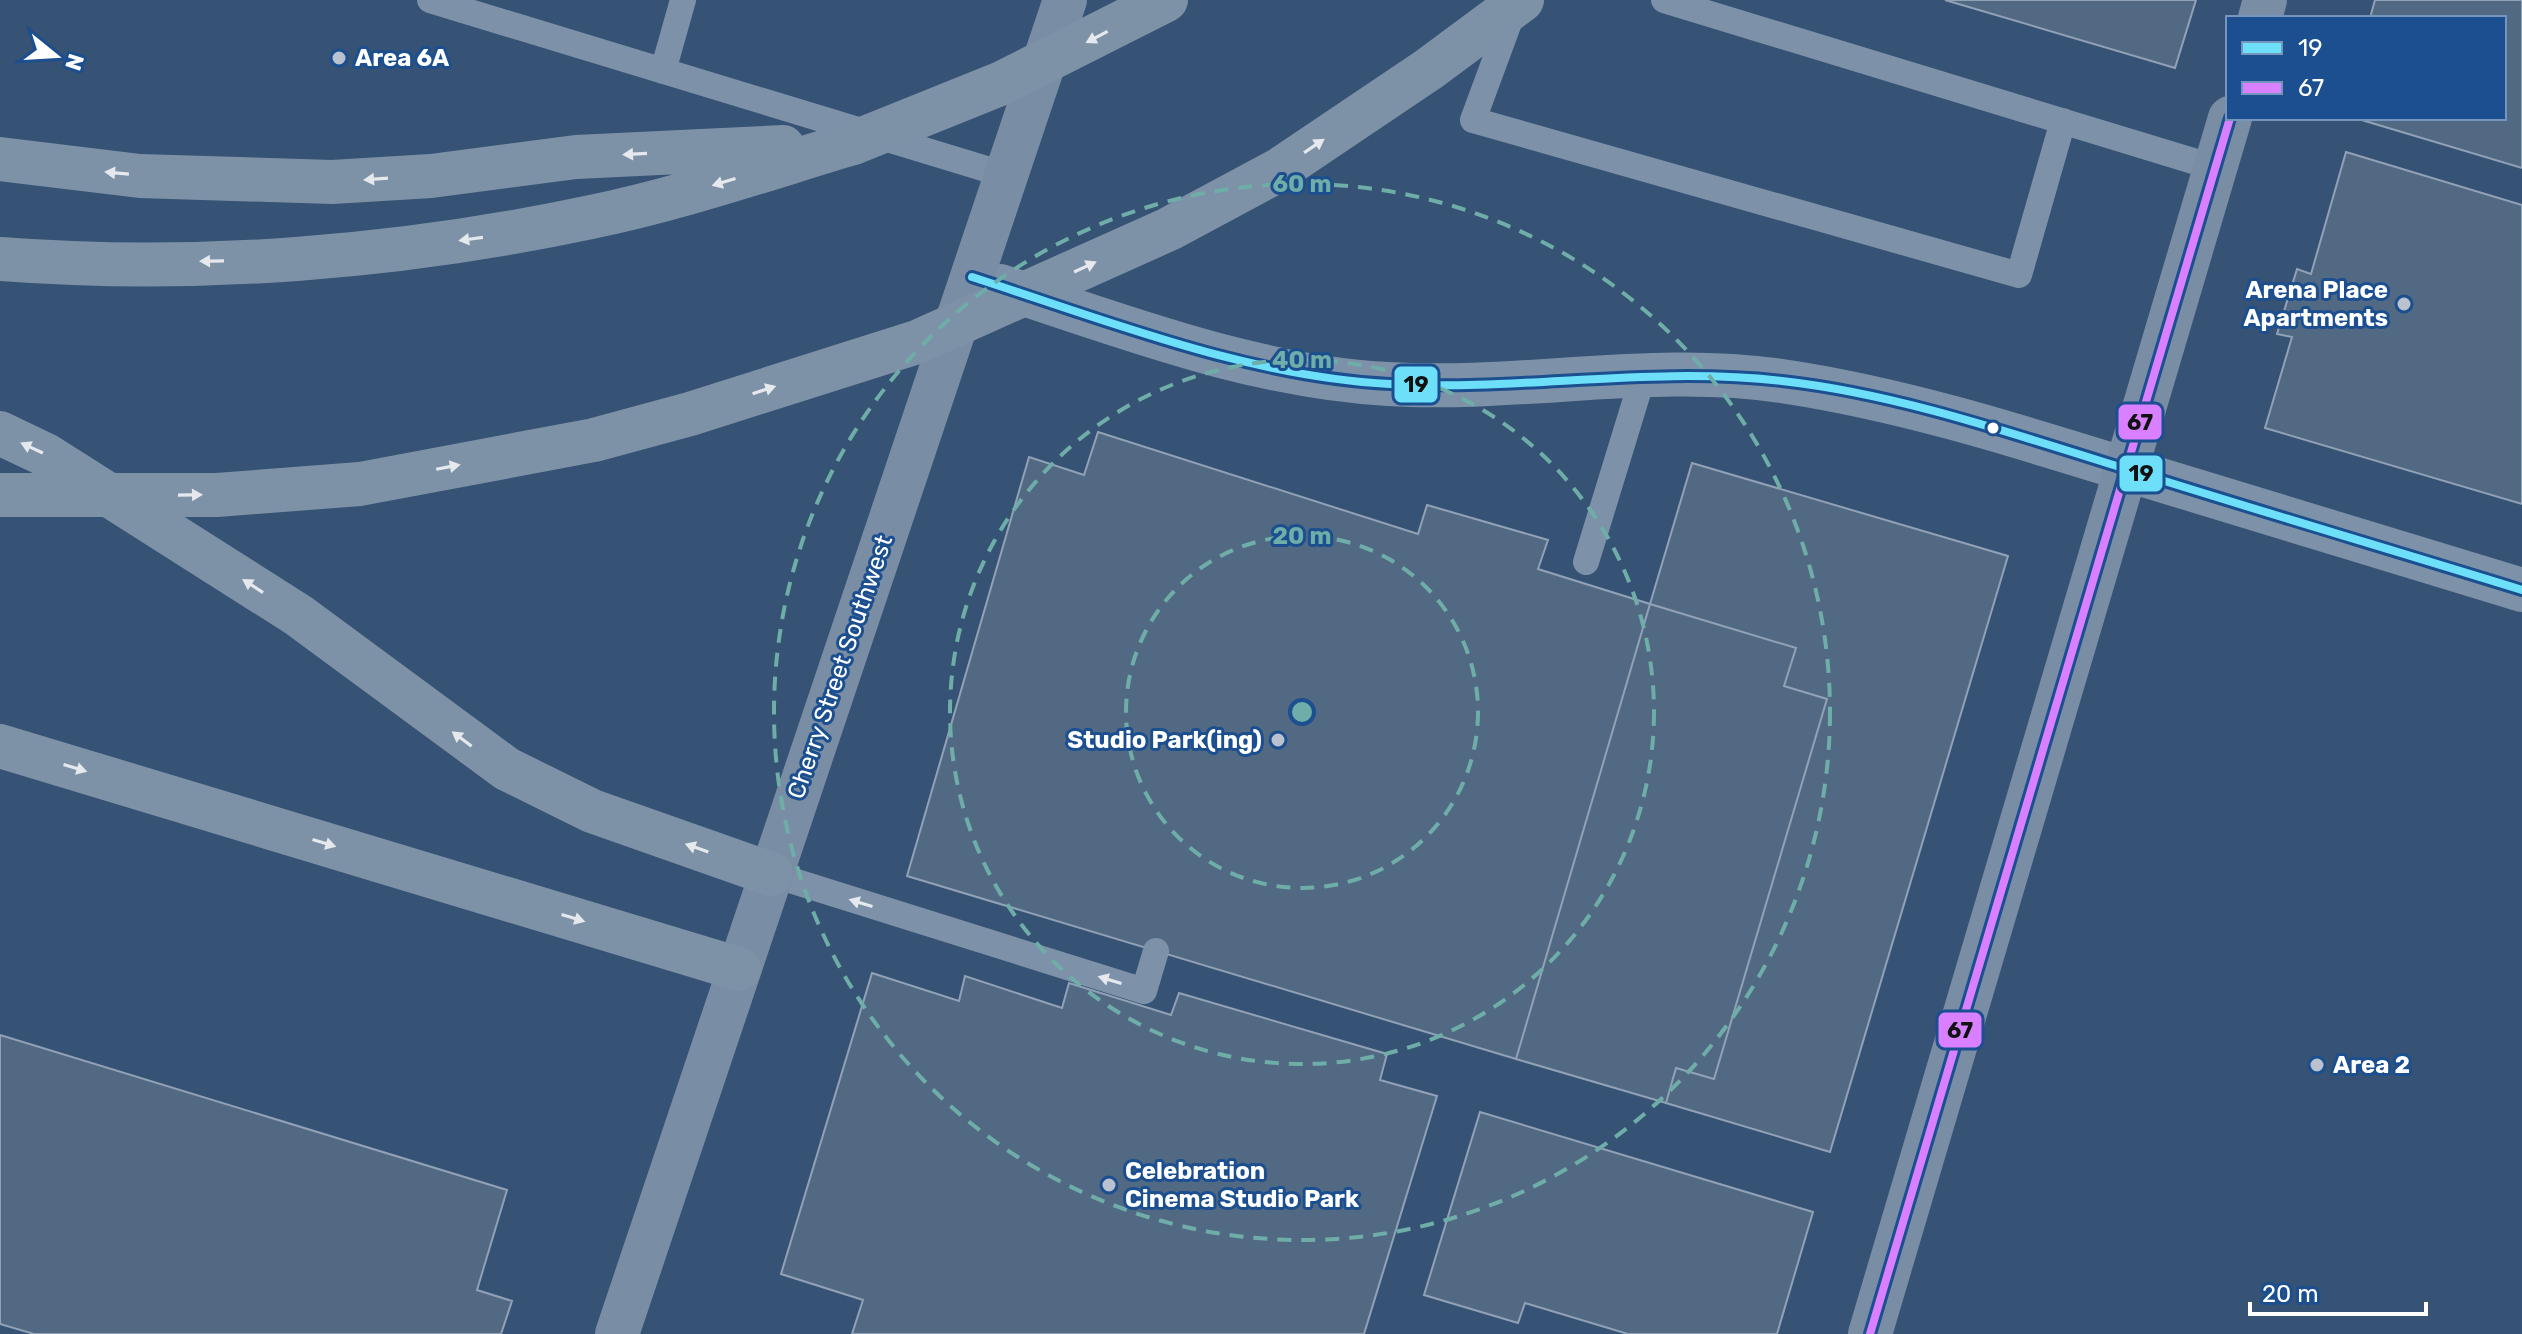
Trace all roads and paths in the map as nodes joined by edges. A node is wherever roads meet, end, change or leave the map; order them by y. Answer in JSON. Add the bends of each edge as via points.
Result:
{"nodes":[{"id":1,"x":430,"y":0,"type":"edge"},
{"id":2,"x":683,"y":0,"type":"edge"},
{"id":3,"x":1065,"y":0,"type":"edge"},
{"id":4,"x":1166,"y":0,"type":"edge"},
{"id":5,"x":1519,"y":0,"type":"edge"},
{"id":6,"x":1664,"y":0,"type":"edge"},
{"id":7,"x":1732,"y":0,"type":"edge"},
{"id":8,"x":1753,"y":28,"type":"junction"},
{"id":9,"x":663,"y":71,"type":"junction"},
{"id":10,"x":2229,"y":120,"type":"edge"},
{"id":11,"x":2063,"y":121,"type":"junction"},
{"id":12,"x":853,"y":143,"type":"junction"},
{"id":13,"x":0,"y":159,"type":"edge"},
{"id":14,"x":2216,"y":168,"type":"junction"},
{"id":15,"x":1006,"y":175,"type":"junction"},
{"id":16,"x":0,"y":259,"type":"edge"},
{"id":17,"x":972,"y":277,"type":"junction"},
{"id":18,"x":1643,"y":376,"type":"junction"},
{"id":19,"x":0,"y":433,"type":"edge"},
{"id":20,"x":2127,"y":470,"type":"junction"},
{"id":21,"x":0,"y":495,"type":"edge"},
{"id":22,"x":1586,"y":562,"type":"dead end"},
{"id":23,"x":2522,"y":590,"type":"edge"},
{"id":24,"x":0,"y":746,"type":"edge"},
{"id":25,"x":771,"y":874,"type":"junction"},
{"id":26,"x":1156,"y":951,"type":"dead end"},
{"id":27,"x":739,"y":969,"type":"junction"},
{"id":28,"x":617,"y":1334,"type":"edge"},
{"id":29,"x":1870,"y":1334,"type":"edge"}],
"edges":[{"from":1,"to":9,"type":"lane"},
{"from":2,"to":9,"type":"lane"},
{"from":3,"to":15,"type":"main road","name":"Cherry Street Southwest"},
{"from":4,"to":12,"type":"highway","one_way":true,"bridge":true,"via":[[1002,83]]},
{"from":5,"to":11,"type":"lane","via":[[1473,120],[2019,275]]},
{"from":21,"to":5,"type":"highway","one_way":true,"bridge":true,"via":[[217,495],[360,484],[594,440],[917,342],[1169,229],[1279,170],[1429,69]]},
{"from":6,"to":8,"type":"lane"},
{"from":7,"to":8,"type":"lane"},
{"from":8,"to":11,"type":"lane"},
{"from":9,"to":15,"type":"lane"},
{"from":10,"to":14,"type":"main road"},
{"from":11,"to":14,"type":"lane"},
{"from":12,"to":13,"type":"highway","one_way":true,"via":[[576,157],[431,176],[332,182],[140,176]]},
{"from":12,"to":16,"type":"highway","one_way":true,"via":[[593,217],[450,241],[330,256],[214,261]]},
{"from":14,"to":20,"type":"main road"},
{"from":15,"to":17,"type":"main road","name":"Cherry Street Southwest"},
{"from":17,"to":18,"type":"street","via":[[1126,327],[1332,379],[1454,386]]},
{"from":17,"to":25,"type":"main road","name":"Cherry Street Southwest"},
{"from":18,"to":20,"type":"street","via":[[1784,381],[1844,392],[1999,430]]},
{"from":18,"to":22,"type":"lane"},
{"from":25,"to":19,"type":"highway","one_way":true,"via":[[592,811],[507,769],[298,615],[46,455]]},
{"from":20,"to":23,"type":"street"},
{"from":20,"to":29,"type":"main road"},
{"from":24,"to":27,"type":"highway","one_way":true},
{"from":26,"to":25,"type":"lane","one_way":true,"via":[[1144,991]]},
{"from":25,"to":27,"type":"main road","name":"Cherry Street Southwest"},
{"from":27,"to":28,"type":"main road","name":"Cherry Street Southwest"}]}
